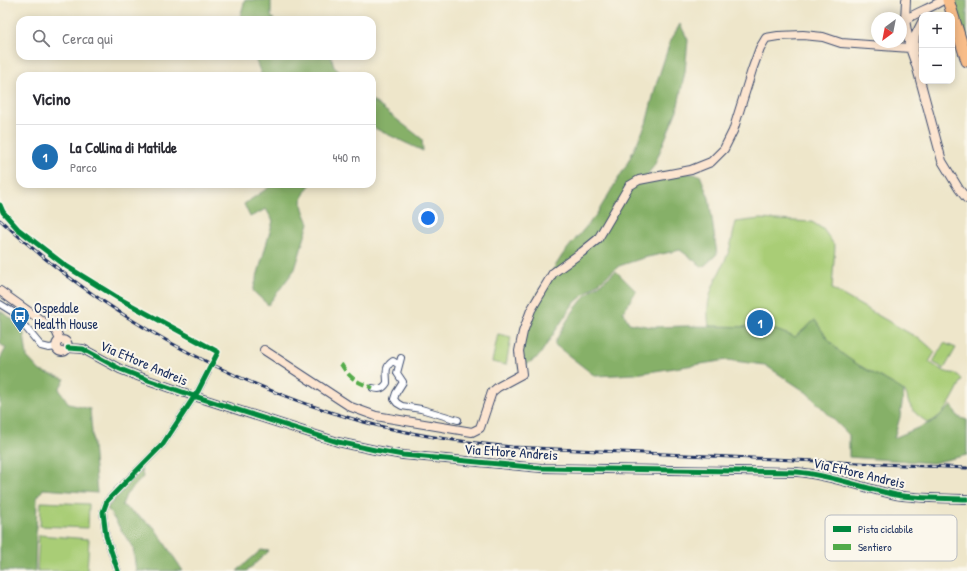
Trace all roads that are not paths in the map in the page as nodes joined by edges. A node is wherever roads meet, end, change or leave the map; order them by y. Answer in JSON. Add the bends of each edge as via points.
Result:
{"nodes":[{"id":1,"x":906,"y":0,"type":"edge"},
{"id":2,"x":944,"y":1,"type":"edge"},
{"id":3,"x":906,"y":12,"type":"edge"},
{"id":4,"x":923,"y":12,"type":"edge"},
{"id":5,"x":927,"y":12,"type":"edge"},
{"id":6,"x":919,"y":15,"type":"edge"},
{"id":7,"x":907,"y":20,"type":"edge"},
{"id":8,"x":907,"y":20,"type":"edge"},
{"id":9,"x":919,"y":21,"type":"edge"},
{"id":10,"x":907,"y":27,"type":"edge"},
{"id":11,"x":919,"y":27,"type":"edge"},
{"id":12,"x":910,"y":48,"type":"junction"},
{"id":13,"x":914,"y":60,"type":"junction"},
{"id":14,"x":967,"y":61,"type":"edge"},
{"id":15,"x":967,"y":199,"type":"edge"},
{"id":16,"x":0,"y":291,"type":"edge"},
{"id":17,"x":0,"y":304,"type":"edge"},
{"id":18,"x":58,"y":344,"type":"junction"},
{"id":19,"x":264,"y":350,"type":"dead end"},
{"id":20,"x":208,"y":372,"type":"tunnel mouth"},
{"id":21,"x":373,"y":388,"type":"dead end"},
{"id":22,"x":194,"y":396,"type":"junction"},
{"id":23,"x":458,"y":420,"type":"dead end"},
{"id":24,"x":967,"y":499,"type":"edge"},
{"id":25,"x":118,"y":571,"type":"edge"}],
"edges":[{"from":1,"to":3,"type":"street"},
{"from":1,"to":4,"type":"street"},
{"from":2,"to":5,"type":"street"},
{"from":2,"to":14,"type":"highway","via":[[952,12]]},
{"from":6,"to":7,"type":"street"},
{"from":8,"to":9,"type":"street"},
{"from":10,"to":12,"type":"street"},
{"from":11,"to":13,"type":"street","via":[[915,36]]},
{"from":12,"to":13,"type":"street"},
{"from":12,"to":19,"type":"street","via":[[841,43],[823,37],[803,35],[766,38],[760,48],[733,131],[724,149],[711,162],[692,170],[639,180],[629,186],[598,238],[553,274],[531,310],[523,332],[519,351],[522,374],[492,392],[480,428],[472,432],[376,416],[351,407]]},
{"from":13,"to":15,"type":"street","via":[[942,161]]},
{"from":16,"to":18,"type":"street","via":[[56,331]]},
{"from":17,"to":18,"type":"street","via":[[13,312],[41,346],[49,348]]},
{"from":18,"to":22,"type":"street","name":"Via Ettore Andreis","via":[[67,341],[68,348],[83,349],[120,369]]},
{"from":20,"to":22,"type":"street"},
{"from":21,"to":23,"type":"street","via":[[384,388],[388,383],[388,364],[400,361],[397,373],[403,382],[394,399],[397,403]]},
{"from":22,"to":24,"type":"street","name":"Via Ettore Andreis","via":[[338,442],[403,455],[541,468],[797,472],[827,476],[895,495]]},
{"from":22,"to":25,"type":"street","via":[[163,444],[107,501],[103,512],[106,536]]}]}
